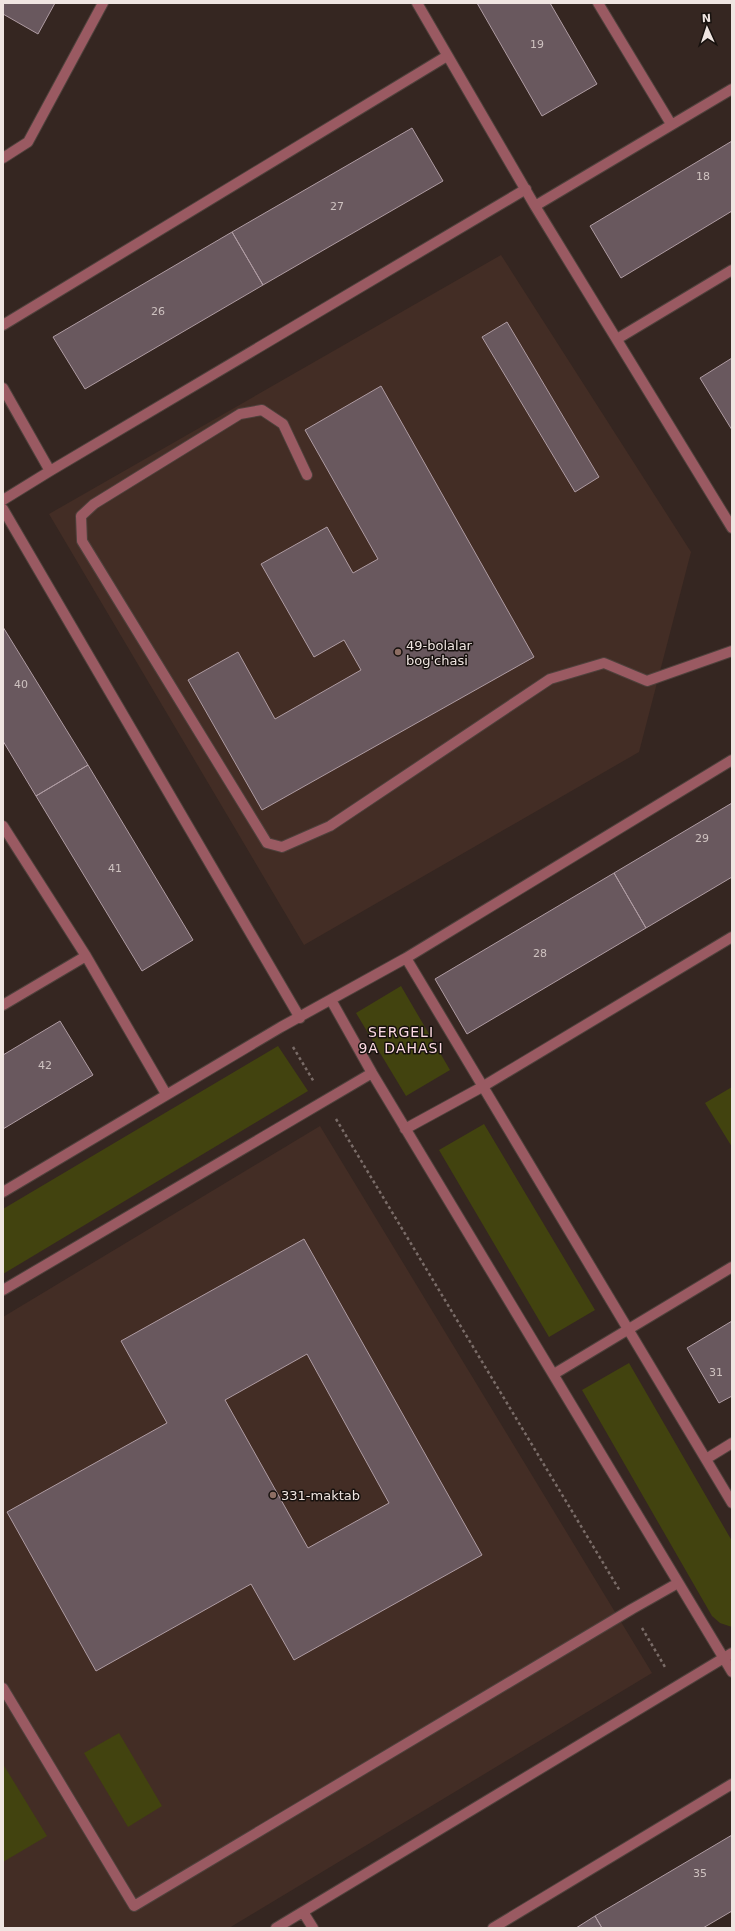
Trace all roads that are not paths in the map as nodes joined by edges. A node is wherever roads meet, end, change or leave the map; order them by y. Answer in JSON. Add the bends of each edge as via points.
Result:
{"nodes":[{"id":1,"x":103,"y":3,"type":"edge"},
{"id":2,"x":417,"y":3,"type":"edge"},
{"id":3,"x":598,"y":3,"type":"edge"},
{"id":4,"x":447,"y":56,"type":"junction"},
{"id":5,"x":732,"y":89,"type":"edge"},
{"id":6,"x":670,"y":124,"type":"junction"},
{"id":7,"x":3,"y":158,"type":"edge"},
{"id":8,"x":526,"y":189,"type":"junction"},
{"id":9,"x":535,"y":206,"type":"junction"},
{"id":10,"x":732,"y":270,"type":"edge"},
{"id":11,"x":3,"y":325,"type":"edge"},
{"id":12,"x":617,"y":339,"type":"junction"},
{"id":13,"x":3,"y":388,"type":"edge"},
{"id":14,"x":50,"y":471,"type":"junction"},
{"id":15,"x":307,"y":475,"type":"dead end"},
{"id":16,"x":3,"y":500,"type":"edge"},
{"id":17,"x":3,"y":509,"type":"edge"},
{"id":18,"x":732,"y":528,"type":"edge"},
{"id":19,"x":732,"y":651,"type":"edge"},
{"id":20,"x":732,"y":760,"type":"edge"},
{"id":21,"x":3,"y":826,"type":"edge"},
{"id":22,"x":732,"y":937,"type":"edge"},
{"id":23,"x":86,"y":956,"type":"junction"},
{"id":24,"x":406,"y":958,"type":"junction"},
{"id":25,"x":331,"y":1000,"type":"junction"},
{"id":26,"x":3,"y":1005,"type":"edge"},
{"id":27,"x":300,"y":1018,"type":"junction"},
{"id":28,"x":372,"y":1073,"type":"junction"},
{"id":29,"x":482,"y":1087,"type":"junction"},
{"id":30,"x":166,"y":1094,"type":"junction"},
{"id":31,"x":405,"y":1129,"type":"junction"},
{"id":32,"x":3,"y":1192,"type":"edge"},
{"id":33,"x":732,"y":1267,"type":"edge"},
{"id":34,"x":3,"y":1290,"type":"edge"},
{"id":35,"x":627,"y":1330,"type":"junction"},
{"id":36,"x":554,"y":1374,"type":"junction"},
{"id":37,"x":732,"y":1443,"type":"edge"},
{"id":38,"x":706,"y":1459,"type":"junction"},
{"id":39,"x":732,"y":1503,"type":"edge"},
{"id":40,"x":678,"y":1583,"type":"junction"},
{"id":41,"x":728,"y":1655,"type":"edge"},
{"id":42,"x":732,"y":1672,"type":"edge"},
{"id":43,"x":3,"y":1688,"type":"edge"},
{"id":44,"x":732,"y":1784,"type":"edge"},
{"id":45,"x":303,"y":1912,"type":"junction"},
{"id":46,"x":276,"y":1928,"type":"edge"},
{"id":47,"x":313,"y":1928,"type":"edge"},
{"id":48,"x":493,"y":1928,"type":"edge"}],
"edges":[{"from":1,"to":7,"type":"street","via":[[28,142]]},
{"from":2,"to":4,"type":"street"},
{"from":3,"to":6,"type":"street"},
{"from":4,"to":8,"type":"street"},
{"from":4,"to":11,"type":"street"},
{"from":5,"to":6,"type":"street"},
{"from":6,"to":9,"type":"street"},
{"from":8,"to":9,"type":"street"},
{"from":8,"to":14,"type":"street"},
{"from":9,"to":12,"type":"street"},
{"from":10,"to":12,"type":"street"},
{"from":12,"to":18,"type":"street"},
{"from":13,"to":14,"type":"street"},
{"from":14,"to":16,"type":"street"},
{"from":15,"to":19,"type":"street","via":[[283,424],[262,410],[240,414],[94,504],[81,516],[82,541],[267,843],[282,847],[330,826],[550,679],[604,663],[647,681]]},
{"from":17,"to":27,"type":"street"},
{"from":20,"to":24,"type":"street"},
{"from":21,"to":23,"type":"street"},
{"from":22,"to":29,"type":"street"},
{"from":23,"to":26,"type":"street"},
{"from":23,"to":30,"type":"street"},
{"from":24,"to":25,"type":"street"},
{"from":24,"to":29,"type":"street"},
{"from":25,"to":27,"type":"street"},
{"from":25,"to":28,"type":"street"},
{"from":27,"to":30,"type":"street"},
{"from":28,"to":31,"type":"street"},
{"from":28,"to":34,"type":"street"},
{"from":29,"to":31,"type":"street"},
{"from":29,"to":35,"type":"street"},
{"from":30,"to":32,"type":"street"},
{"from":31,"to":36,"type":"street"},
{"from":33,"to":35,"type":"street"},
{"from":35,"to":36,"type":"street"},
{"from":35,"to":38,"type":"street"},
{"from":36,"to":40,"type":"street"},
{"from":37,"to":38,"type":"street"},
{"from":38,"to":39,"type":"street"},
{"from":40,"to":41,"type":"street"},
{"from":40,"to":43,"type":"street","via":[[134,1906]]},
{"from":41,"to":42,"type":"street"},
{"from":41,"to":45,"type":"street"},
{"from":44,"to":48,"type":"street"},
{"from":45,"to":46,"type":"street"},
{"from":45,"to":47,"type":"street"}]}
